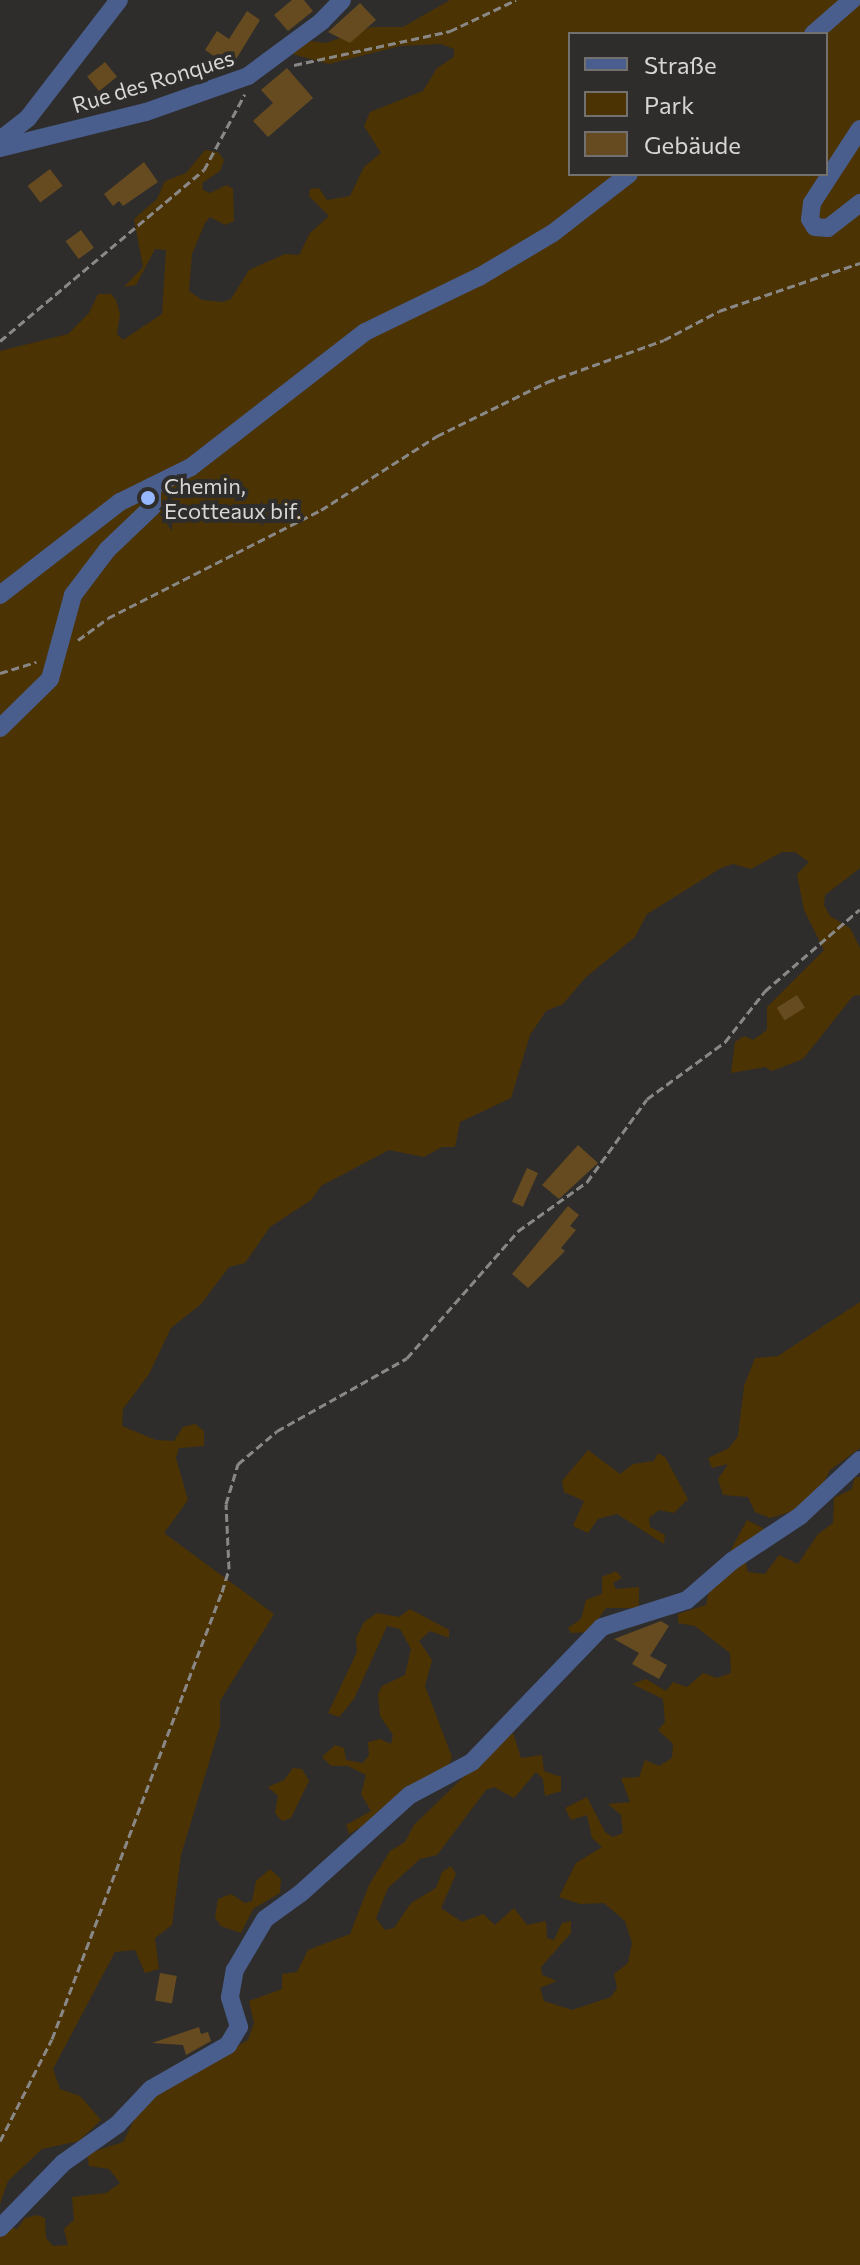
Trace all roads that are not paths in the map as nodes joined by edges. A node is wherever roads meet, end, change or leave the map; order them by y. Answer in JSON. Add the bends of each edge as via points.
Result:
{"nodes":[{"id":1,"x":119,"y":0,"type":"edge"},
{"id":2,"x":342,"y":0,"type":"edge"},
{"id":3,"x":852,"y":0,"type":"edge"},
{"id":4,"x":815,"y":32,"type":"edge"},
{"id":5,"x":860,"y":129,"type":"edge"},
{"id":6,"x":0,"y":140,"type":"edge"},
{"id":7,"x":0,"y":148,"type":"edge"},
{"id":8,"x":626,"y":176,"type":"edge"},
{"id":9,"x":860,"y":203,"type":"edge"},
{"id":10,"x":152,"y":486,"type":"junction"},
{"id":11,"x":0,"y":595,"type":"edge"},
{"id":12,"x":0,"y":728,"type":"edge"},
{"id":13,"x":860,"y":1460,"type":"edge"},
{"id":14,"x":0,"y":2228,"type":"edge"}],
"edges":[{"from":1,"to":6,"type":"street","via":[[28,118]]},
{"from":2,"to":7,"type":"street","name":"Rue des Ronques","via":[[252,74],[146,112]]},
{"from":3,"to":4,"type":"street"},
{"from":5,"to":9,"type":"street","via":[[812,203],[810,219],[815,227],[828,228]]},
{"from":8,"to":10,"type":"street","via":[[553,233],[479,277],[365,332],[191,467]]},
{"from":10,"to":11,"type":"street","via":[[120,502]]},
{"from":10,"to":12,"type":"street","via":[[152,507],[107,550],[73,595],[46,685]]},
{"from":13,"to":14,"type":"street","via":[[800,1516],[732,1561],[687,1600],[602,1627],[472,1762],[410,1795],[265,1919],[235,1970],[230,1997],[239,2027],[228,2045],[151,2089],[118,2124],[63,2163]]}]}
